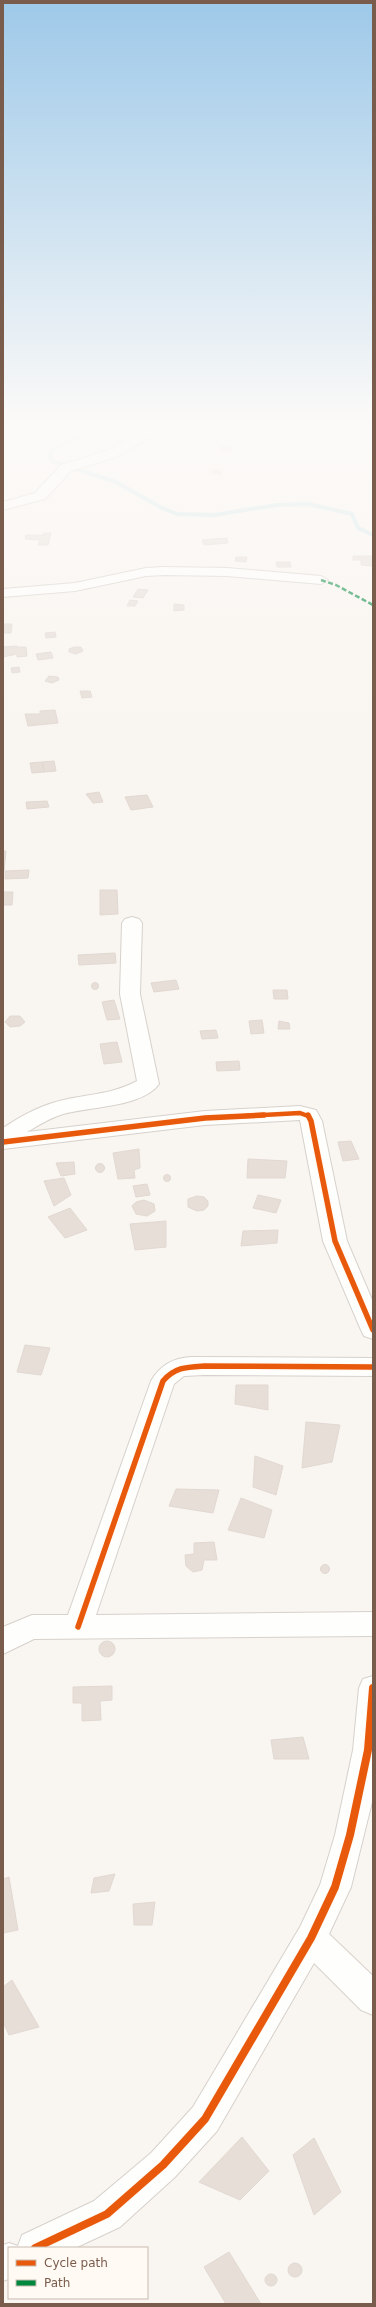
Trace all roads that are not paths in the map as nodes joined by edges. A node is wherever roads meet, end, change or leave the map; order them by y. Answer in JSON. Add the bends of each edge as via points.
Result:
{"nodes":[{"id":1,"x":322,"y":580,"type":"dead end"},
{"id":2,"x":3,"y":593,"type":"edge"},
{"id":3,"x":132,"y":923,"type":"dead end"},
{"id":4,"x":3,"y":1138,"type":"edge"},
{"id":5,"x":3,"y":1142,"type":"edge"},
{"id":6,"x":373,"y":1330,"type":"edge"},
{"id":7,"x":373,"y":1367,"type":"edge"},
{"id":8,"x":373,"y":1624,"type":"edge"},
{"id":9,"x":78,"y":1627,"type":"junction"},
{"id":10,"x":3,"y":1642,"type":"edge"},
{"id":11,"x":373,"y":1688,"type":"edge"},
{"id":12,"x":311,"y":1938,"type":"junction"},
{"id":13,"x":373,"y":1999,"type":"edge"},
{"id":14,"x":37,"y":2247,"type":"edge"}],
"edges":[{"from":1,"to":2,"type":"street","via":[[227,572],[164,571],[146,572],[74,587]]},
{"from":3,"to":4,"type":"street","via":[[130,994],[148,1084],[137,1092],[42,1114]]},
{"from":5,"to":6,"type":"street","via":[[205,1118],[300,1113],[308,1115],[335,1241]]},
{"from":7,"to":9,"type":"street","via":[[204,1366],[178,1367],[170,1371],[163,1380]]},
{"from":8,"to":9,"type":"street"},
{"from":9,"to":10,"type":"street","via":[[32,1627],[6,1638]]},
{"from":11,"to":12,"type":"street","via":[[368,1750],[350,1835],[335,1887]]},
{"from":12,"to":13,"type":"street"},
{"from":12,"to":14,"type":"street","via":[[205,2118],[164,2165],[107,2214]]}]}
